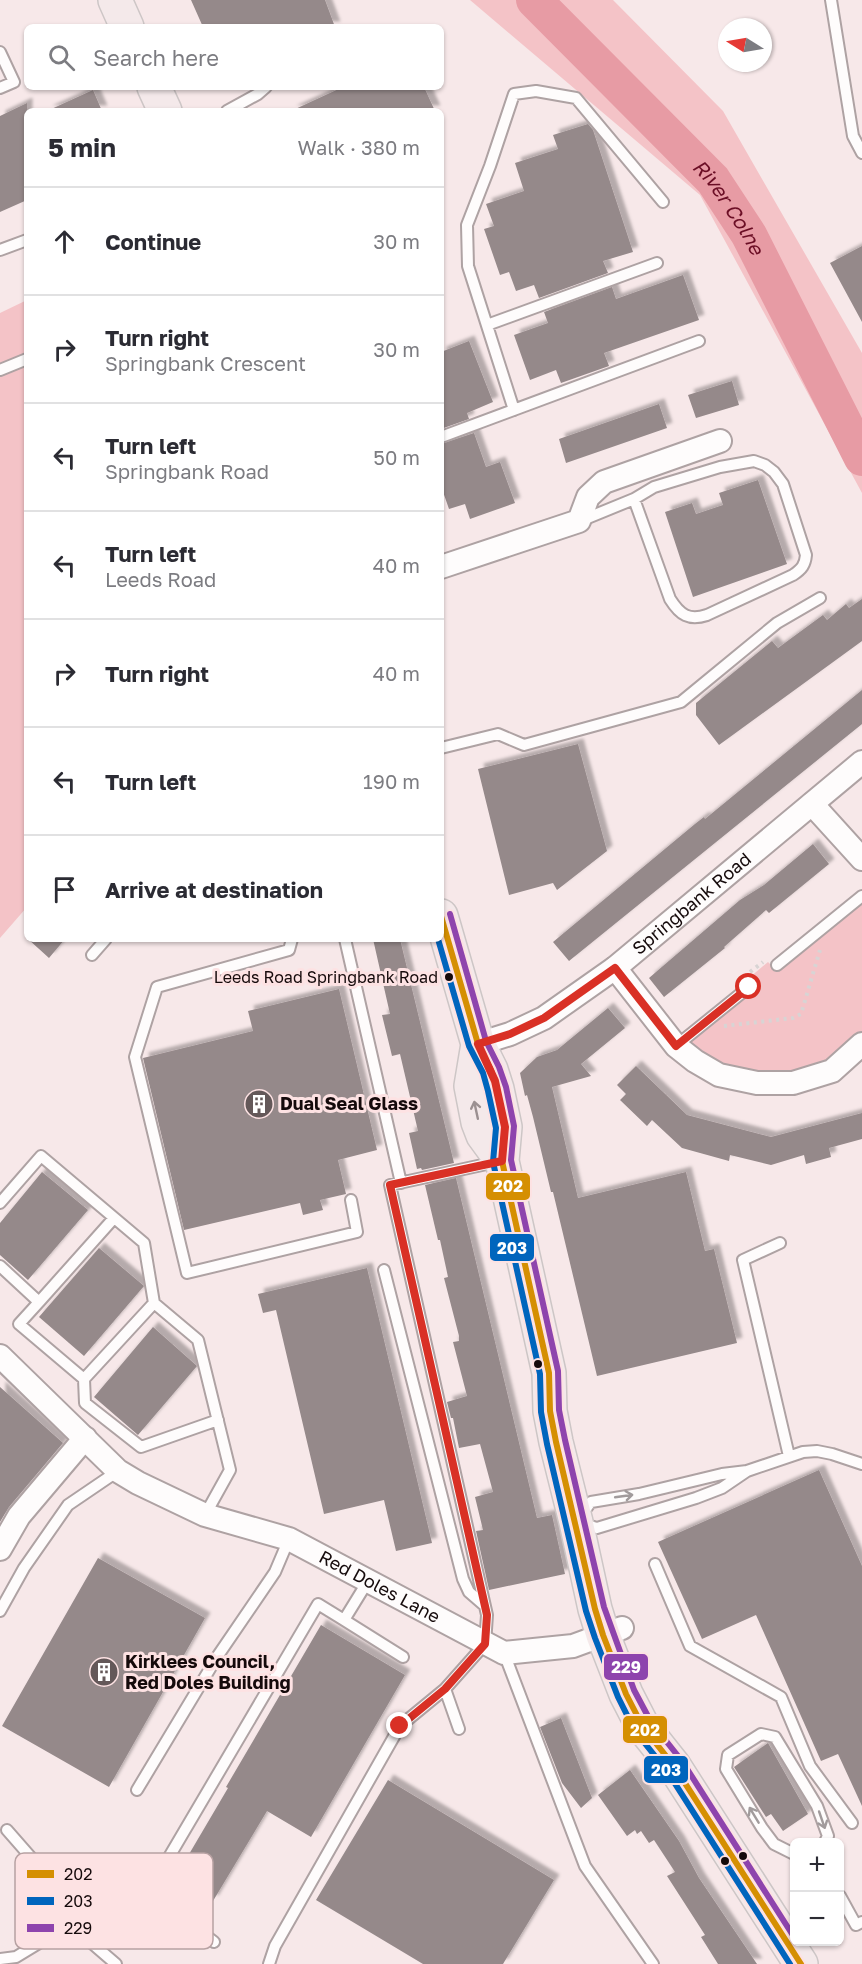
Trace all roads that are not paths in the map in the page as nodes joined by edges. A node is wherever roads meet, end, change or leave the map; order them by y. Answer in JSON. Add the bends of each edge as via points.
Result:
{"nodes":[{"id":1,"x":115,"y":0,"type":"edge"},
{"id":2,"x":831,"y":0,"type":"edge"},
{"id":3,"x":126,"y":24,"type":"edge"},
{"id":4,"x":0,"y":52,"type":"edge"},
{"id":5,"x":0,"y":88,"type":"edge"},
{"id":6,"x":155,"y":90,"type":"edge"},
{"id":7,"x":263,"y":90,"type":"edge"},
{"id":8,"x":164,"y":108,"type":"edge"},
{"id":9,"x":232,"y":108,"type":"edge"},
{"id":10,"x":862,"y":153,"type":"edge"},
{"id":11,"x":663,"y":202,"type":"dead end"},
{"id":12,"x":24,"y":241,"type":"edge"},
{"id":13,"x":0,"y":250,"type":"edge"},
{"id":14,"x":657,"y":263,"type":"dead end"},
{"id":15,"x":487,"y":325,"type":"junction"},
{"id":16,"x":699,"y":341,"type":"dead end"},
{"id":17,"x":24,"y":360,"type":"edge"},
{"id":18,"x":0,"y":370,"type":"edge"},
{"id":19,"x":514,"y":410,"type":"junction"},
{"id":20,"x":444,"y":436,"type":"edge"},
{"id":21,"x":720,"y":441,"type":"dead end"},
{"id":22,"x":634,"y":499,"type":"junction"},
{"id":23,"x":579,"y":521,"type":"junction"},
{"id":24,"x":444,"y":566,"type":"edge"},
{"id":25,"x":820,"y":598,"type":"dead end"},
{"id":26,"x":444,"y":747,"type":"edge"},
{"id":27,"x":862,"y":762,"type":"edge"},
{"id":28,"x":812,"y":804,"type":"junction"},
{"id":29,"x":862,"y":859,"type":"edge"},
{"id":30,"x":862,"y":896,"type":"edge"},
{"id":31,"x":444,"y":926,"type":"edge"},
{"id":32,"x":103,"y":942,"type":"edge"},
{"id":33,"x":291,"y":942,"type":"edge"},
{"id":34,"x":346,"y":942,"type":"edge"},
{"id":35,"x":92,"y":955,"type":"dead end"},
{"id":36,"x":777,"y":965,"type":"road end"},
{"id":37,"x":615,"y":968,"type":"junction"},
{"id":38,"x":749,"y":987,"type":"road end"},
{"id":39,"x":478,"y":1044,"type":"junction"},
{"id":40,"x":862,"y":1044,"type":"edge"},
{"id":41,"x":676,"y":1046,"type":"junction"},
{"id":42,"x":502,"y":1161,"type":"junction"},
{"id":43,"x":401,"y":1183,"type":"junction"},
{"id":44,"x":351,"y":1200,"type":"dead end"},
{"id":45,"x":0,"y":1203,"type":"edge"},
{"id":46,"x":114,"y":1218,"type":"junction"},
{"id":47,"x":780,"y":1243,"type":"dead end"},
{"id":48,"x":0,"y":1266,"type":"edge"},
{"id":49,"x":384,"y":1270,"type":"dead end"},
{"id":50,"x":39,"y":1302,"type":"junction"},
{"id":51,"x":154,"y":1304,"type":"junction"},
{"id":52,"x":0,"y":1356,"type":"edge"},
{"id":53,"x":84,"y":1379,"type":"junction"},
{"id":54,"x":218,"y":1420,"type":"junction"},
{"id":55,"x":85,"y":1438,"type":"junction"},
{"id":56,"x":789,"y":1456,"type":"junction"},
{"id":57,"x":862,"y":1464,"type":"edge"},
{"id":58,"x":118,"y":1471,"type":"junction"},
{"id":59,"x":747,"y":1471,"type":"junction"},
{"id":60,"x":205,"y":1515,"type":"junction"},
{"id":61,"x":588,"y":1517,"type":"junction"},
{"id":62,"x":289,"y":1539,"type":"junction"},
{"id":63,"x":0,"y":1549,"type":"edge"},
{"id":64,"x":655,"y":1564,"type":"dead end"},
{"id":65,"x":368,"y":1581,"type":"junction"},
{"id":66,"x":484,"y":1605,"type":"junction"},
{"id":67,"x":0,"y":1611,"type":"edge"},
{"id":68,"x":344,"y":1620,"type":"junction"},
{"id":69,"x":612,"y":1631,"type":"junction"},
{"id":70,"x":495,"y":1648,"type":"junction"},
{"id":71,"x":403,"y":1658,"type":"dead end"},
{"id":72,"x":445,"y":1689,"type":"junction"},
{"id":73,"x":459,"y":1729,"type":"dead end"},
{"id":74,"x":137,"y":1790,"type":"dead end"},
{"id":75,"x":852,"y":1823,"type":"dead end"},
{"id":76,"x":7,"y":1830,"type":"dead end"},
{"id":77,"x":827,"y":1838,"type":"edge"},
{"id":78,"x":790,"y":1852,"type":"edge"},
{"id":79,"x":27,"y":1853,"type":"edge"},
{"id":80,"x":172,"y":1853,"type":"edge"},
{"id":81,"x":844,"y":1903,"type":"edge"},
{"id":82,"x":862,"y":1922,"type":"edge"},
{"id":83,"x":29,"y":1949,"type":"edge"},
{"id":84,"x":99,"y":1949,"type":"edge"},
{"id":85,"x":0,"y":1959,"type":"edge"},
{"id":86,"x":116,"y":1964,"type":"edge"},
{"id":87,"x":269,"y":1964,"type":"edge"},
{"id":88,"x":653,"y":1964,"type":"edge"},
{"id":89,"x":801,"y":1964,"type":"edge"}],
"edges":[{"from":1,"to":3,"type":"main road"},
{"from":2,"to":10,"type":"lane","via":[[853,136]]},
{"from":4,"to":5,"type":"lane","via":[[14,82]]},
{"from":6,"to":8,"type":"main road"},
{"from":7,"to":9,"type":"lane"},
{"from":11,"to":15,"type":"lane","via":[[576,98],[536,91],[514,94],[467,225],[468,266]]},
{"from":12,"to":13,"type":"lane"},
{"from":14,"to":15,"type":"lane"},
{"from":15,"to":19,"type":"lane"},
{"from":16,"to":19,"type":"lane"},
{"from":17,"to":18,"type":"lane"},
{"from":19,"to":20,"type":"lane"},
{"from":21,"to":23,"type":"street","via":[[604,482],[588,497]]},
{"from":22,"to":22,"type":"lane","via":[[654,488],[709,470],[741,462],[765,465],[783,484],[806,555],[805,564],[793,575],[707,615],[696,619],[684,615],[670,600]]},
{"from":22,"to":23,"type":"lane"},
{"from":23,"to":24,"type":"street"},
{"from":25,"to":26,"type":"lane","via":[[777,623],[681,702],[524,745],[498,734]]},
{"from":27,"to":28,"type":"street","name":"Springbank Road"},
{"from":28,"to":29,"type":"street"},
{"from":28,"to":37,"type":"street","name":"Springbank Road"},
{"from":30,"to":36,"type":"lane"},
{"from":31,"to":39,"type":"main road"},
{"from":32,"to":35,"type":"lane"},
{"from":33,"to":44,"type":"lane","via":[[289,950],[158,987],[135,1057],[187,1273],[357,1232]]},
{"from":34,"to":43,"type":"lane"},
{"from":37,"to":39,"type":"street","name":"Springbank Road","via":[[544,1018]]},
{"from":37,"to":41,"type":"street"},
{"from":38,"to":41,"type":"lane"},
{"from":39,"to":42,"type":"main road","via":[[471,1086],[483,1135]]},
{"from":40,"to":41,"type":"street","via":[[832,1071],[776,1084],[719,1075]]},
{"from":42,"to":43,"type":"lane"},
{"from":42,"to":61,"type":"main road","via":[[549,1372],[550,1411]]},
{"from":43,"to":66,"type":"lane","via":[[390,1185]]},
{"from":45,"to":46,"type":"lane","via":[[41,1156]]},
{"from":46,"to":50,"type":"lane"},
{"from":46,"to":51,"type":"lane","via":[[144,1243]]},
{"from":47,"to":56,"type":"lane","via":[[743,1260]]},
{"from":48,"to":50,"type":"lane"},
{"from":49,"to":66,"type":"lane","via":[[464,1579],[469,1592]]},
{"from":50,"to":53,"type":"lane","via":[[20,1324]]},
{"from":51,"to":53,"type":"lane"},
{"from":51,"to":54,"type":"lane","via":[[198,1340]]},
{"from":52,"to":55,"type":"street","name":"Red Doles Lane"},
{"from":53,"to":54,"type":"lane","via":[[85,1403],[141,1447]]},
{"from":54,"to":60,"type":"lane","via":[[230,1470]]},
{"from":55,"to":58,"type":"street","name":"Red Doles Lane"},
{"from":55,"to":63,"type":"street","via":[[19,1516]]},
{"from":56,"to":57,"type":"lane","via":[[817,1451]]},
{"from":56,"to":59,"type":"lane"},
{"from":58,"to":60,"type":"street","name":"Red Doles Lane"},
{"from":58,"to":67,"type":"lane","via":[[68,1505],[24,1568]]},
{"from":61,"to":59,"type":"lane","one_way":true,"via":[[639,1494]]},
{"from":59,"to":61,"type":"lane","via":[[722,1488],[696,1498]]},
{"from":60,"to":62,"type":"street","name":"Red Doles Lane"},
{"from":61,"to":69,"type":"main road","via":[[595,1609]]},
{"from":62,"to":65,"type":"street","name":"Red Doles Lane"},
{"from":62,"to":74,"type":"lane","via":[[275,1572],[217,1657]]},
{"from":64,"to":75,"type":"lane","via":[[690,1646],[781,1697],[810,1766]]},
{"from":65,"to":68,"type":"lane"},
{"from":65,"to":70,"type":"street","name":"Red Doles Lane"},
{"from":66,"to":70,"type":"lane"},
{"from":68,"to":71,"type":"lane"},
{"from":68,"to":80,"type":"lane","via":[[318,1604]]},
{"from":69,"to":70,"type":"street","via":[[573,1646]]},
{"from":69,"to":89,"type":"main road","via":[[626,1694],[643,1727],[674,1766]]},
{"from":70,"to":72,"type":"lane"},
{"from":70,"to":88,"type":"lane","via":[[585,1866]]},
{"from":72,"to":73,"type":"lane"},
{"from":72,"to":87,"type":"lane","via":[[400,1726],[275,1946]]},
{"from":76,"to":79,"type":"lane"},
{"from":78,"to":77,"type":"lane","one_way":true,"via":[[774,1844],[726,1769],[728,1755],[761,1734],[775,1737],[818,1806]]},
{"from":81,"to":82,"type":"lane","via":[[856,1925]]},
{"from":83,"to":85,"type":"lane","via":[[16,1957]]},
{"from":84,"to":86,"type":"lane"}]}
